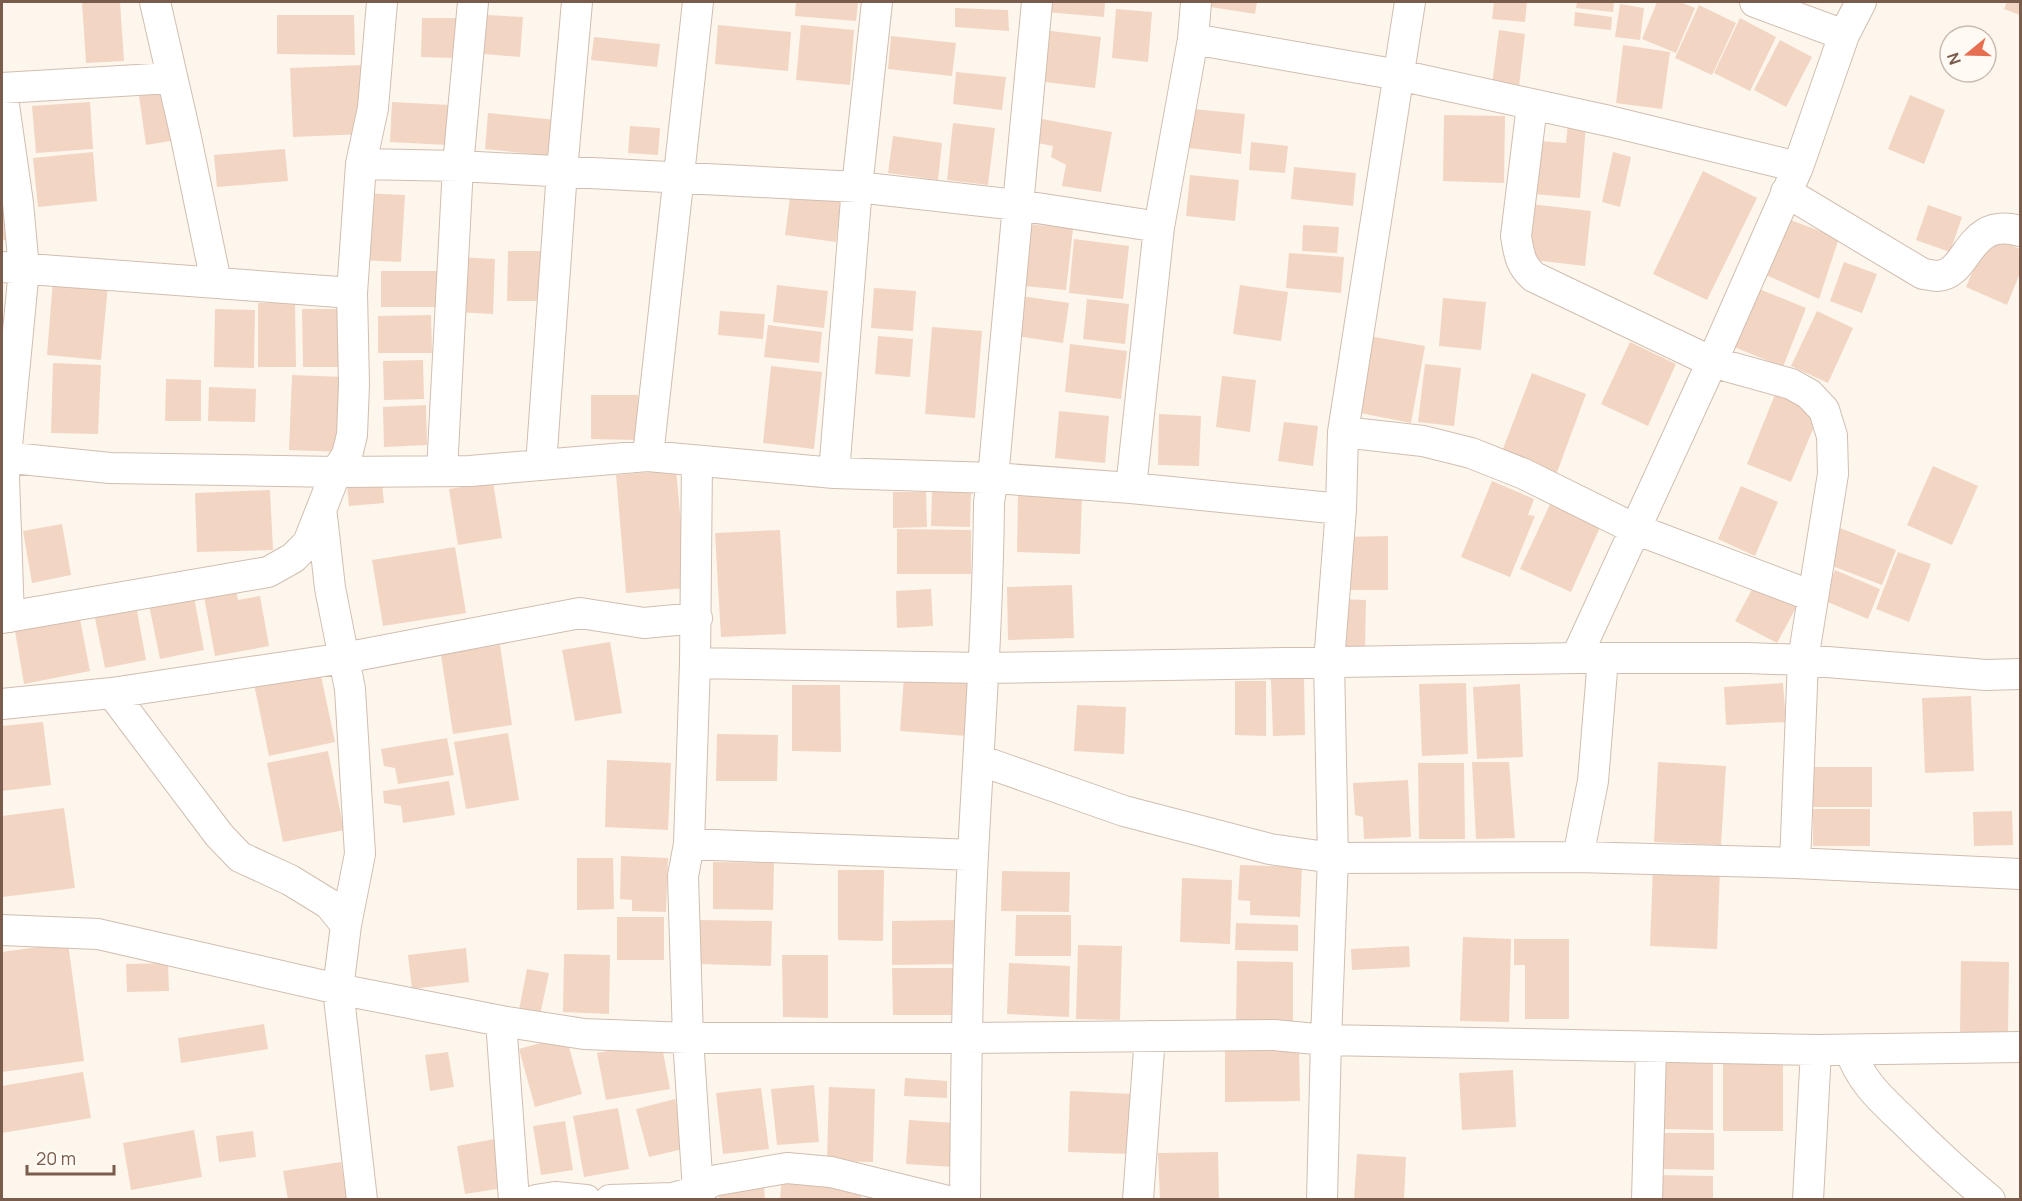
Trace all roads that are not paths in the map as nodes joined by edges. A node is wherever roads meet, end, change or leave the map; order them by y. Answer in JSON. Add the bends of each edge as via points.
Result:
{"nodes":[{"id":1,"x":155,"y":2,"type":"edge"},
{"id":2,"x":382,"y":2,"type":"edge"},
{"id":3,"x":473,"y":2,"type":"edge"},
{"id":4,"x":577,"y":2,"type":"edge"},
{"id":5,"x":698,"y":2,"type":"edge"},
{"id":6,"x":877,"y":2,"type":"edge"},
{"id":7,"x":1037,"y":2,"type":"edge"},
{"id":8,"x":1196,"y":2,"type":"edge"},
{"id":9,"x":1410,"y":2,"type":"edge"},
{"id":10,"x":1755,"y":2,"type":"edge"},
{"id":11,"x":1861,"y":2,"type":"edge"},
{"id":12,"x":1844,"y":35,"type":"junction"},
{"id":13,"x":1193,"y":39,"type":"junction"},
{"id":14,"x":1399,"y":75,"type":"junction"},
{"id":15,"x":171,"y":78,"type":"junction"},
{"id":16,"x":2,"y":89,"type":"edge"},
{"id":17,"x":1532,"y":105,"type":"junction"},
{"id":18,"x":362,"y":164,"type":"junction"},
{"id":19,"x":458,"y":166,"type":"junction"},
{"id":20,"x":562,"y":171,"type":"junction"},
{"id":21,"x":680,"y":179,"type":"junction"},
{"id":22,"x":1792,"y":179,"type":"junction"},
{"id":23,"x":856,"y":187,"type":"junction"},
{"id":24,"x":1018,"y":205,"type":"junction"},
{"id":25,"x":1159,"y":227,"type":"junction"},
{"id":26,"x":2020,"y":231,"type":"edge"},
{"id":27,"x":13,"y":268,"type":"edge"},
{"id":28,"x":216,"y":282,"type":"junction"},
{"id":29,"x":352,"y":293,"type":"junction"},
{"id":30,"x":1712,"y":362,"type":"junction"},
{"id":31,"x":1342,"y":432,"type":"junction"},
{"id":32,"x":648,"y":456,"type":"junction"},
{"id":33,"x":4,"y":457,"type":"edge"},
{"id":34,"x":697,"y":461,"type":"junction"},
{"id":35,"x":541,"y":465,"type":"junction"},
{"id":36,"x":336,"y":471,"type":"junction"},
{"id":37,"x":442,"y":471,"type":"junction"},
{"id":38,"x":834,"y":473,"type":"junction"},
{"id":39,"x":993,"y":478,"type":"junction"},
{"id":40,"x":1131,"y":488,"type":"junction"},
{"id":41,"x":1341,"y":509,"type":"junction"},
{"id":42,"x":321,"y":510,"type":"junction"},
{"id":43,"x":1635,"y":529,"type":"junction"},
{"id":44,"x":1812,"y":596,"type":"junction"},
{"id":45,"x":5,"y":617,"type":"edge"},
{"id":46,"x":697,"y":618,"type":"junction"},
{"id":47,"x":344,"y":658,"type":"junction"},
{"id":48,"x":1589,"y":658,"type":"junction"},
{"id":49,"x":1803,"y":660,"type":"junction"},
{"id":50,"x":1329,"y":662,"type":"junction"},
{"id":51,"x":695,"y":663,"type":"junction"},
{"id":52,"x":984,"y":668,"type":"junction"},
{"id":53,"x":2020,"y":674,"type":"edge"},
{"id":54,"x":112,"y":693,"type":"junction"},
{"id":55,"x":2,"y":704,"type":"edge"},
{"id":56,"x":979,"y":759,"type":"junction"},
{"id":57,"x":689,"y":844,"type":"junction"},
{"id":58,"x":973,"y":855,"type":"junction"},
{"id":59,"x":1578,"y":856,"type":"junction"},
{"id":60,"x":1333,"y":858,"type":"junction"},
{"id":61,"x":1795,"y":862,"type":"junction"},
{"id":62,"x":2020,"y":874,"type":"edge"},
{"id":63,"x":346,"y":925,"type":"junction"},
{"id":64,"x":2,"y":930,"type":"edge"},
{"id":65,"x":338,"y":989,"type":"junction"},
{"id":66,"x":501,"y":1021,"type":"junction"},
{"id":67,"x":1150,"y":1036,"type":"junction"},
{"id":68,"x":688,"y":1038,"type":"junction"},
{"id":69,"x":966,"y":1038,"type":"junction"},
{"id":70,"x":1326,"y":1040,"type":"junction"},
{"id":71,"x":1651,"y":1047,"type":"junction"},
{"id":72,"x":2020,"y":1047,"type":"edge"},
{"id":73,"x":1816,"y":1050,"type":"junction"},
{"id":74,"x":1850,"y":1050,"type":"junction"},
{"id":75,"x":698,"y":1191,"type":"junction"},
{"id":76,"x":362,"y":1200,"type":"edge"},
{"id":77,"x":514,"y":1200,"type":"edge"},
{"id":78,"x":536,"y":1200,"type":"edge"},
{"id":79,"x":586,"y":1200,"type":"edge"},
{"id":80,"x":610,"y":1200,"type":"edge"},
{"id":81,"x":944,"y":1200,"type":"edge"},
{"id":82,"x":965,"y":1200,"type":"edge"},
{"id":83,"x":1138,"y":1200,"type":"edge"},
{"id":84,"x":1322,"y":1200,"type":"edge"},
{"id":85,"x":1647,"y":1200,"type":"edge"},
{"id":86,"x":1808,"y":1200,"type":"edge"},
{"id":87,"x":1990,"y":1200,"type":"edge"}],
"edges":[{"from":1,"to":15,"type":"street"},
{"from":2,"to":18,"type":"street","via":[[373,108]]},
{"from":3,"to":19,"type":"street"},
{"from":4,"to":20,"type":"street"},
{"from":5,"to":21,"type":"street"},
{"from":6,"to":23,"type":"street"},
{"from":7,"to":24,"type":"street"},
{"from":8,"to":13,"type":"street"},
{"from":9,"to":14,"type":"street"},
{"from":10,"to":12,"type":"street"},
{"from":11,"to":12,"type":"street"},
{"from":12,"to":22,"type":"street"},
{"from":13,"to":14,"type":"street"},
{"from":13,"to":25,"type":"street"},
{"from":14,"to":17,"type":"street"},
{"from":14,"to":31,"type":"street"},
{"from":15,"to":16,"type":"street"},
{"from":15,"to":28,"type":"street"},
{"from":16,"to":27,"type":"street","via":[[18,204]]},
{"from":17,"to":22,"type":"street","via":[[1610,121]]},
{"from":17,"to":30,"type":"street","via":[[1516,236],[1524,268],[1534,277]]},
{"from":18,"to":19,"type":"street"},
{"from":18,"to":29,"type":"street"},
{"from":19,"to":20,"type":"street"},
{"from":19,"to":37,"type":"street"},
{"from":20,"to":21,"type":"street"},
{"from":20,"to":35,"type":"street"},
{"from":21,"to":23,"type":"street"},
{"from":21,"to":32,"type":"street"},
{"from":22,"to":26,"type":"street","via":[[1923,274],[1947,273],[1985,233],[2009,228]]},
{"from":22,"to":30,"type":"street"},
{"from":23,"to":24,"type":"street"},
{"from":23,"to":38,"type":"street"},
{"from":24,"to":25,"type":"street"},
{"from":24,"to":39,"type":"street"},
{"from":25,"to":40,"type":"street"},
{"from":27,"to":28,"type":"street"},
{"from":27,"to":33,"type":"street"},
{"from":28,"to":29,"type":"street"},
{"from":29,"to":36,"type":"street","via":[[352,435],[347,455]]},
{"from":30,"to":43,"type":"street"},
{"from":30,"to":44,"type":"street","via":[[1791,384],[1809,394],[1824,410],[1832,436],[1833,474]]},
{"from":31,"to":41,"type":"street"},
{"from":31,"to":43,"type":"street","via":[[1423,441],[1471,453],[1524,474]]},
{"from":32,"to":34,"type":"street"},
{"from":32,"to":35,"type":"street"},
{"from":33,"to":36,"type":"street","via":[[110,468]]},
{"from":33,"to":45,"type":"street"},
{"from":34,"to":38,"type":"street"},
{"from":34,"to":46,"type":"street"},
{"from":35,"to":37,"type":"street"},
{"from":36,"to":37,"type":"street"},
{"from":36,"to":42,"type":"street"},
{"from":38,"to":39,"type":"street"},
{"from":39,"to":40,"type":"street"},
{"from":39,"to":52,"type":"street"},
{"from":40,"to":41,"type":"street"},
{"from":41,"to":50,"type":"street"},
{"from":42,"to":45,"type":"street","via":[[308,543],[293,558],[268,572]]},
{"from":42,"to":47,"type":"street","via":[[330,588]]},
{"from":43,"to":44,"type":"street"},
{"from":43,"to":48,"type":"street"},
{"from":44,"to":49,"type":"street"},
{"from":46,"to":47,"type":"street","via":[[644,623],[580,613]]},
{"from":46,"to":51,"type":"street"},
{"from":47,"to":54,"type":"street"},
{"from":47,"to":63,"type":"street","via":[[350,689],[360,854]]},
{"from":48,"to":49,"type":"street"},
{"from":48,"to":50,"type":"street"},
{"from":48,"to":59,"type":"street","via":[[1593,781]]},
{"from":49,"to":53,"type":"street","via":[[1986,675]]},
{"from":49,"to":61,"type":"street"},
{"from":50,"to":52,"type":"street"},
{"from":50,"to":60,"type":"street"},
{"from":51,"to":52,"type":"street"},
{"from":51,"to":57,"type":"street"},
{"from":52,"to":56,"type":"street"},
{"from":54,"to":55,"type":"street"},
{"from":54,"to":63,"type":"street","via":[[219,836],[240,856],[328,904]]},
{"from":56,"to":58,"type":"street"},
{"from":56,"to":60,"type":"street","via":[[1124,811],[1270,849]]},
{"from":57,"to":58,"type":"street"},
{"from":57,"to":68,"type":"street","via":[[683,876]]},
{"from":58,"to":69,"type":"street"},
{"from":59,"to":60,"type":"street"},
{"from":59,"to":61,"type":"street"},
{"from":60,"to":70,"type":"street"},
{"from":61,"to":62,"type":"street"},
{"from":63,"to":65,"type":"street"},
{"from":64,"to":65,"type":"street","via":[[98,934]]},
{"from":65,"to":66,"type":"street"},
{"from":65,"to":76,"type":"street"},
{"from":66,"to":68,"type":"street","via":[[584,1034]]},
{"from":66,"to":77,"type":"street"},
{"from":67,"to":69,"type":"street"},
{"from":67,"to":70,"type":"street","via":[[1274,1035]]},
{"from":67,"to":83,"type":"street"},
{"from":68,"to":69,"type":"street"},
{"from":68,"to":75,"type":"street"},
{"from":69,"to":82,"type":"street"},
{"from":70,"to":71,"type":"street"},
{"from":70,"to":84,"type":"street"},
{"from":71,"to":73,"type":"street"},
{"from":71,"to":85,"type":"street"},
{"from":72,"to":74,"type":"street"},
{"from":73,"to":74,"type":"street"},
{"from":73,"to":86,"type":"street"},
{"from":74,"to":87,"type":"street","via":[[1869,1087]]},
{"from":75,"to":80,"type":"street","via":[[673,1198]]},
{"from":75,"to":81,"type":"street","via":[[712,1181],[787,1168],[831,1172]]},
{"from":78,"to":79,"type":"street"}]}
